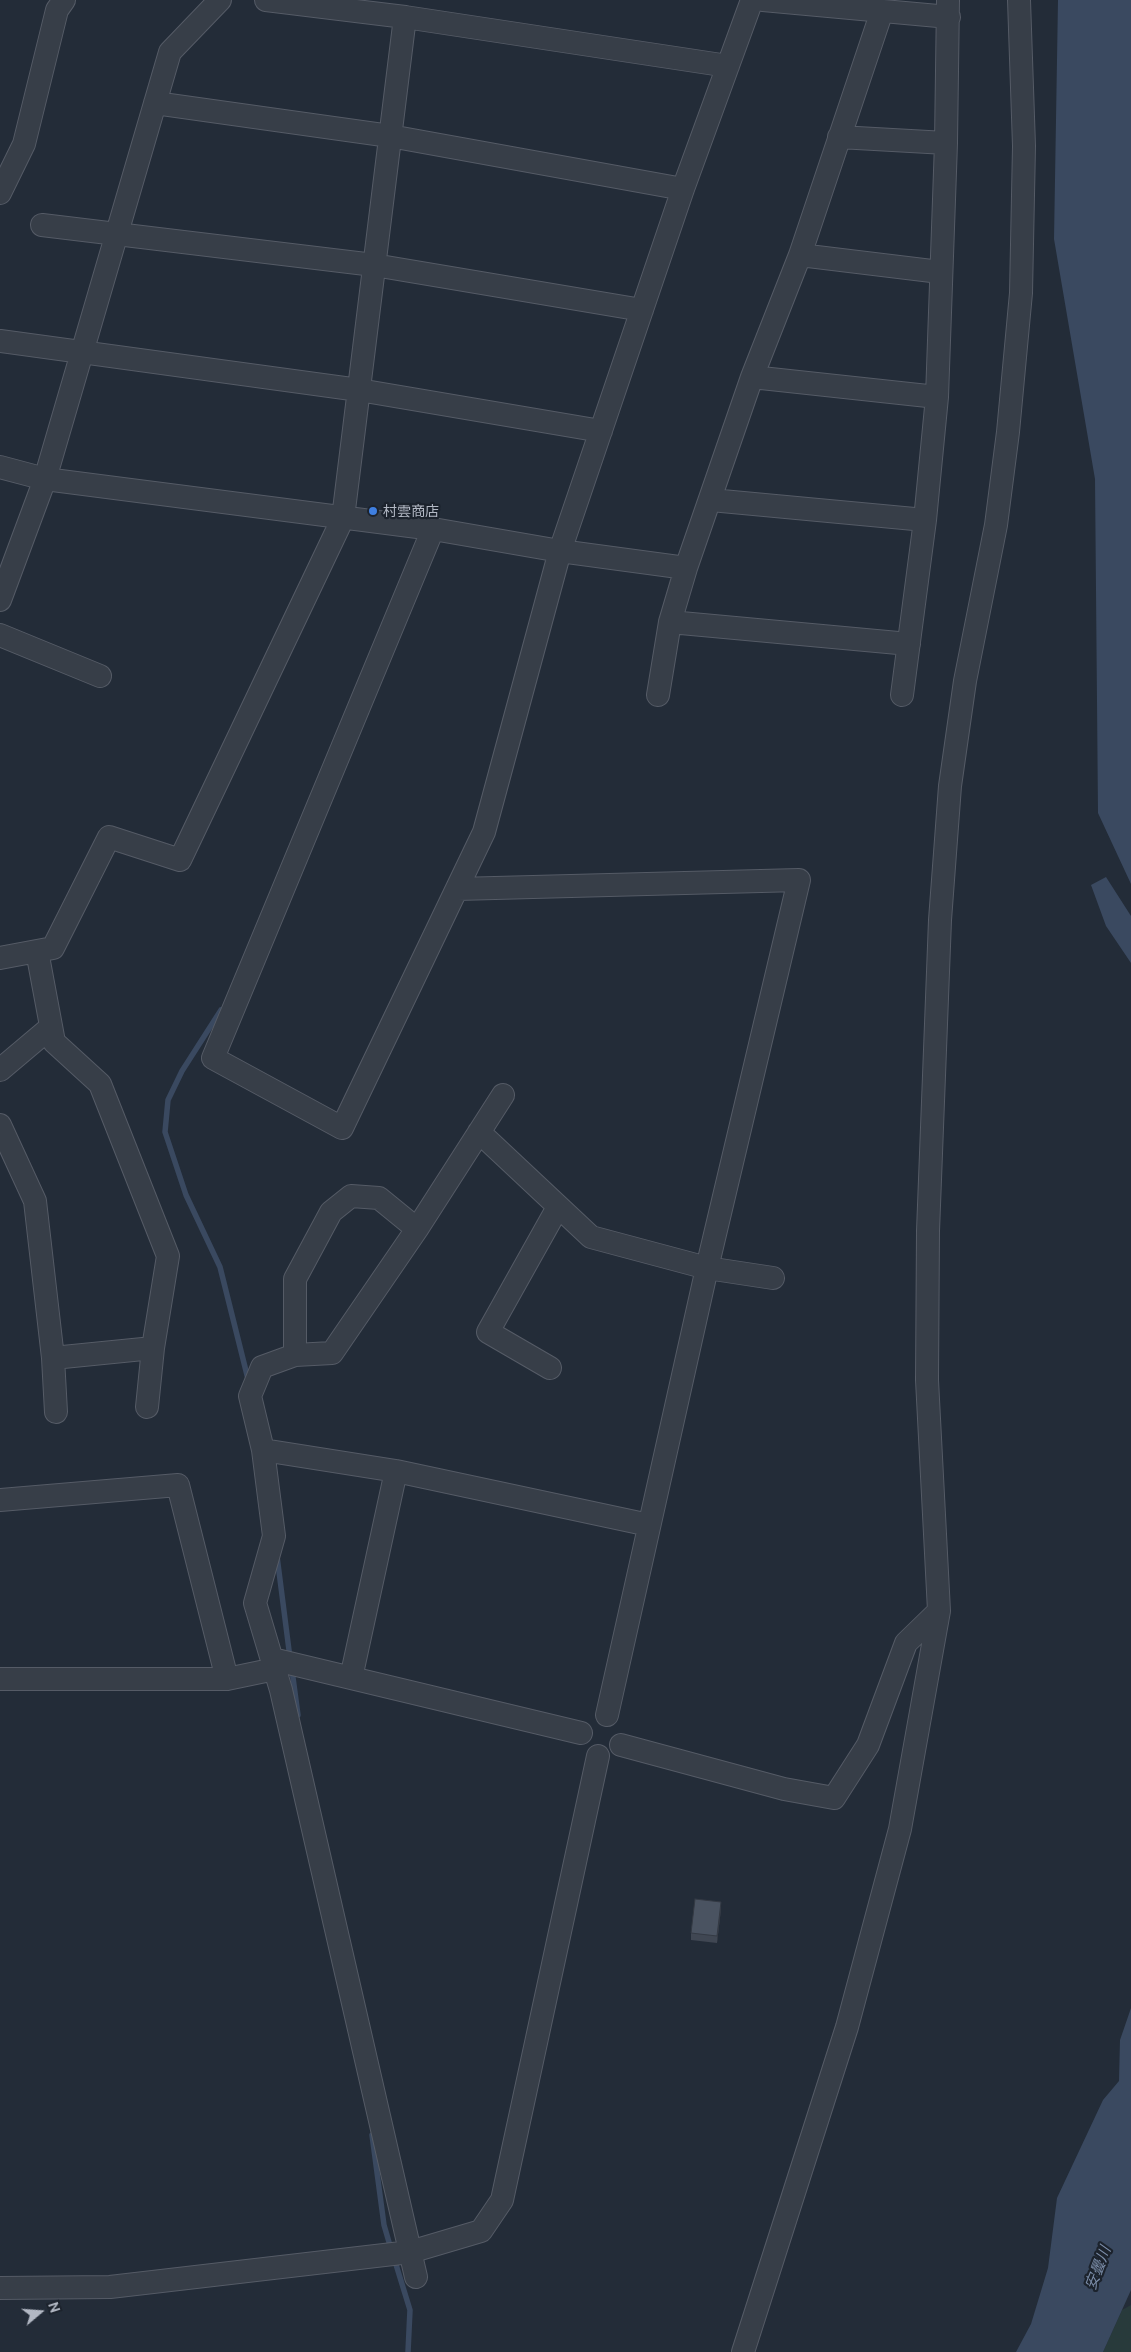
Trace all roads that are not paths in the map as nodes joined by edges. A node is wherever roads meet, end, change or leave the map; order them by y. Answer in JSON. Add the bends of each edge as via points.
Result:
{"nodes":[{"id":1,"x":64,"y":0,"type":"edge"},
{"id":2,"x":220,"y":0,"type":"edge"},
{"id":3,"x":266,"y":0,"type":"edge"},
{"id":4,"x":752,"y":0,"type":"edge"},
{"id":5,"x":763,"y":0,"type":"edge"},
{"id":6,"x":1019,"y":0,"type":"edge"},
{"id":7,"x":949,"y":8,"type":"edge"},
{"id":8,"x":882,"y":11,"type":"junction"},
{"id":9,"x":405,"y":17,"type":"junction"},
{"id":10,"x":728,"y":66,"type":"junction"},
{"id":11,"x":155,"y":104,"type":"junction"},
{"id":12,"x":390,"y":136,"type":"junction"},
{"id":13,"x":839,"y":137,"type":"junction"},
{"id":14,"x":946,"y":143,"type":"junction"},
{"id":15,"x":683,"y":189,"type":"junction"},
{"id":16,"x":0,"y":193,"type":"edge"},
{"id":17,"x":42,"y":225,"type":"dead end"},
{"id":18,"x":116,"y":234,"type":"junction"},
{"id":19,"x":800,"y":255,"type":"junction"},
{"id":20,"x":374,"y":265,"type":"junction"},
{"id":21,"x":940,"y":272,"type":"junction"},
{"id":22,"x":642,"y":310,"type":"junction"},
{"id":23,"x":0,"y":341,"type":"edge"},
{"id":24,"x":82,"y":353,"type":"junction"},
{"id":25,"x":752,"y":377,"type":"junction"},
{"id":26,"x":359,"y":390,"type":"junction"},
{"id":27,"x":936,"y":397,"type":"junction"},
{"id":28,"x":601,"y":431,"type":"junction"},
{"id":29,"x":0,"y":467,"type":"edge"},
{"id":30,"x":45,"y":479,"type":"junction"},
{"id":31,"x":712,"y":500,"type":"junction"},
{"id":32,"x":343,"y":518,"type":"junction"},
{"id":33,"x":925,"y":520,"type":"junction"},
{"id":34,"x":433,"y":529,"type":"junction"},
{"id":35,"x":560,"y":551,"type":"junction"},
{"id":36,"x":686,"y":568,"type":"junction"},
{"id":37,"x":0,"y":600,"type":"edge"},
{"id":38,"x":670,"y":622,"type":"junction"},
{"id":39,"x":0,"y":635,"type":"edge"},
{"id":40,"x":909,"y":644,"type":"junction"},
{"id":41,"x":100,"y":676,"type":"dead end"},
{"id":42,"x":658,"y":695,"type":"dead end"},
{"id":43,"x":902,"y":695,"type":"dead end"},
{"id":44,"x":457,"y":889,"type":"junction"},
{"id":45,"x":37,"y":952,"type":"junction"},
{"id":46,"x":0,"y":958,"type":"edge"},
{"id":47,"x":51,"y":1026,"type":"junction"},
{"id":48,"x":0,"y":1070,"type":"edge"},
{"id":49,"x":503,"y":1095,"type":"dead end"},
{"id":50,"x":0,"y":1125,"type":"edge"},
{"id":51,"x":479,"y":1132,"type":"junction"},
{"id":52,"x":558,"y":1206,"type":"junction"},
{"id":53,"x":417,"y":1229,"type":"junction"},
{"id":54,"x":707,"y":1268,"type":"junction"},
{"id":55,"x":773,"y":1278,"type":"dead end"},
{"id":56,"x":153,"y":1348,"type":"junction"},
{"id":57,"x":295,"y":1356,"type":"junction"},
{"id":58,"x":53,"y":1358,"type":"junction"},
{"id":59,"x":550,"y":1368,"type":"dead end"},
{"id":60,"x":147,"y":1407,"type":"dead end"},
{"id":61,"x":56,"y":1412,"type":"dead end"},
{"id":62,"x":263,"y":1450,"type":"junction"},
{"id":63,"x":396,"y":1471,"type":"junction"},
{"id":64,"x":0,"y":1500,"type":"edge"},
{"id":65,"x":649,"y":1525,"type":"junction"},
{"id":66,"x":939,"y":1611,"type":"junction"},
{"id":67,"x":273,"y":1664,"type":"junction"},
{"id":68,"x":352,"y":1678,"type":"junction"},
{"id":69,"x":0,"y":1679,"type":"edge"},
{"id":70,"x":227,"y":1680,"type":"junction"},
{"id":71,"x":607,"y":1715,"type":"junction"},
{"id":72,"x":581,"y":1733,"type":"junction"},
{"id":73,"x":621,"y":1745,"type":"junction"},
{"id":74,"x":598,"y":1756,"type":"junction"},
{"id":75,"x":410,"y":2252,"type":"junction"},
{"id":76,"x":416,"y":2277,"type":"dead end"},
{"id":77,"x":0,"y":2288,"type":"edge"},
{"id":78,"x":743,"y":2352,"type":"edge"}],
"edges":[{"from":1,"to":16,"type":"street","via":[[57,10],[24,144]]},
{"from":2,"to":11,"type":"street","via":[[170,52]]},
{"from":3,"to":9,"type":"street"},
{"from":4,"to":10,"type":"street"},
{"from":5,"to":8,"type":"street"},
{"from":6,"to":66,"type":"street","via":[[1024,146],[1021,293],[996,525],[965,681],[950,786],[940,920],[928,1231],[927,1380]]},
{"from":7,"to":8,"type":"street"},
{"from":7,"to":14,"type":"street"},
{"from":8,"to":13,"type":"street"},
{"from":9,"to":10,"type":"street"},
{"from":9,"to":12,"type":"street"},
{"from":10,"to":15,"type":"street"},
{"from":11,"to":12,"type":"street"},
{"from":11,"to":18,"type":"street"},
{"from":12,"to":15,"type":"street"},
{"from":12,"to":20,"type":"street"},
{"from":13,"to":14,"type":"street"},
{"from":13,"to":19,"type":"street"},
{"from":14,"to":21,"type":"street"},
{"from":15,"to":22,"type":"street"},
{"from":17,"to":18,"type":"street"},
{"from":18,"to":20,"type":"street"},
{"from":18,"to":24,"type":"street"},
{"from":19,"to":21,"type":"street"},
{"from":19,"to":25,"type":"street"},
{"from":20,"to":22,"type":"street"},
{"from":20,"to":26,"type":"street"},
{"from":21,"to":27,"type":"street"},
{"from":22,"to":28,"type":"street"},
{"from":23,"to":24,"type":"street"},
{"from":24,"to":26,"type":"street"},
{"from":24,"to":30,"type":"street"},
{"from":25,"to":27,"type":"street"},
{"from":25,"to":31,"type":"street"},
{"from":26,"to":28,"type":"street"},
{"from":26,"to":32,"type":"street"},
{"from":27,"to":33,"type":"street"},
{"from":28,"to":35,"type":"street"},
{"from":29,"to":30,"type":"street"},
{"from":30,"to":32,"type":"street"},
{"from":30,"to":37,"type":"street"},
{"from":31,"to":33,"type":"street"},
{"from":31,"to":36,"type":"street"},
{"from":32,"to":34,"type":"street"},
{"from":32,"to":45,"type":"street","via":[[180,860],[109,837],[53,948]]},
{"from":33,"to":40,"type":"street"},
{"from":34,"to":35,"type":"street"},
{"from":34,"to":44,"type":"street","via":[[213,1058],[342,1128]]},
{"from":35,"to":36,"type":"street"},
{"from":35,"to":44,"type":"street","via":[[484,832]]},
{"from":36,"to":38,"type":"street"},
{"from":38,"to":40,"type":"street"},
{"from":38,"to":42,"type":"street"},
{"from":39,"to":41,"type":"street"},
{"from":40,"to":43,"type":"street"},
{"from":44,"to":54,"type":"street","via":[[799,880]]},
{"from":45,"to":46,"type":"street"},
{"from":45,"to":47,"type":"street"},
{"from":47,"to":48,"type":"street"},
{"from":47,"to":56,"type":"street","via":[[54,1042],[100,1084],[168,1256]]},
{"from":49,"to":51,"type":"street"},
{"from":50,"to":58,"type":"street","via":[[35,1200]]},
{"from":51,"to":52,"type":"street"},
{"from":51,"to":53,"type":"street"},
{"from":52,"to":54,"type":"street","via":[[591,1237]]},
{"from":52,"to":59,"type":"street","via":[[488,1332]]},
{"from":53,"to":57,"type":"street","via":[[332,1353]]},
{"from":53,"to":57,"type":"street","via":[[379,1198],[351,1196],[330,1212],[295,1278]]},
{"from":54,"to":55,"type":"street"},
{"from":54,"to":65,"type":"street"},
{"from":56,"to":58,"type":"street"},
{"from":56,"to":60,"type":"street"},
{"from":57,"to":62,"type":"street","via":[[262,1367],[250,1396]]},
{"from":58,"to":61,"type":"street"},
{"from":62,"to":63,"type":"street"},
{"from":62,"to":67,"type":"street","via":[[274,1536],[255,1604]]},
{"from":63,"to":65,"type":"street"},
{"from":63,"to":68,"type":"street"},
{"from":64,"to":70,"type":"street","via":[[178,1485]]},
{"from":65,"to":71,"type":"street"},
{"from":66,"to":73,"type":"street","via":[[906,1643],[868,1745],[834,1798],[784,1789]]},
{"from":66,"to":78,"type":"street","via":[[900,1829],[847,2027]]},
{"from":67,"to":68,"type":"street"},
{"from":67,"to":70,"type":"street"},
{"from":67,"to":75,"type":"street"},
{"from":68,"to":72,"type":"street"},
{"from":69,"to":70,"type":"street"},
{"from":71,"to":72,"type":"street","via":[[587,1720]]},
{"from":71,"to":73,"type":"street","via":[[621,1726]]},
{"from":72,"to":74,"type":"street","via":[[587,1750]]},
{"from":73,"to":74,"type":"street","via":[[611,1754]]},
{"from":74,"to":75,"type":"street","via":[[502,2200],[481,2231]]},
{"from":75,"to":76,"type":"street"},
{"from":75,"to":77,"type":"street","via":[[110,2287]]}]}
